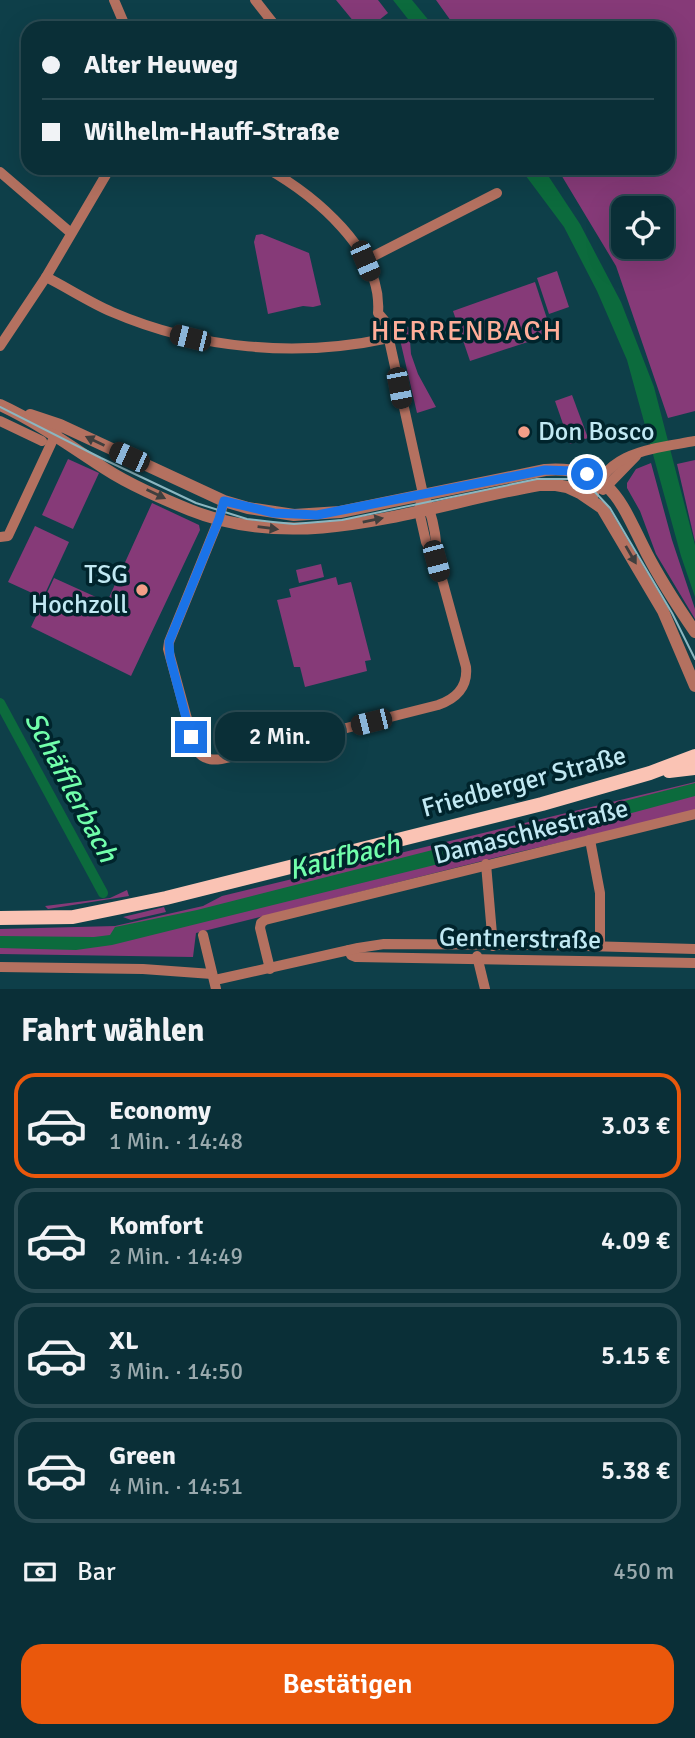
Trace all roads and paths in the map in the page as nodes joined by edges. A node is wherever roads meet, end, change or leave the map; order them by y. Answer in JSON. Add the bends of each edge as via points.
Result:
{"nodes":[{"id":1,"x":114,"y":0,"type":"edge"},
{"id":2,"x":255,"y":0,"type":"edge"},
{"id":3,"x":123,"y":21,"type":"edge"},
{"id":4,"x":272,"y":21,"type":"edge"},
{"id":5,"x":0,"y":172,"type":"edge"},
{"id":6,"x":106,"y":175,"type":"edge"},
{"id":7,"x":281,"y":175,"type":"edge"},
{"id":8,"x":498,"y":193,"type":"dead end"},
{"id":9,"x":71,"y":233,"type":"junction"},
{"id":10,"x":365,"y":261,"type":"junction"},
{"id":11,"x":46,"y":277,"type":"junction"},
{"id":12,"x":389,"y":338,"type":"junction"},
{"id":13,"x":0,"y":346,"type":"edge"},
{"id":14,"x":2,"y":406,"type":"edge"},
{"id":15,"x":0,"y":421,"type":"edge"},
{"id":16,"x":58,"y":430,"type":"junction"},
{"id":17,"x":42,"y":441,"type":"dead end"},
{"id":18,"x":695,"y":441,"type":"edge"},
{"id":19,"x":607,"y":486,"type":"junction"},
{"id":20,"x":423,"y":494,"type":"junction"},
{"id":21,"x":224,"y":501,"type":"junction"},
{"id":22,"x":597,"y":504,"type":"junction"},
{"id":23,"x":424,"y":509,"type":"junction"},
{"id":24,"x":219,"y":519,"type":"junction"},
{"id":25,"x":0,"y":537,"type":"edge"},
{"id":26,"x":695,"y":632,"type":"edge"},
{"id":27,"x":695,"y":686,"type":"edge"},
{"id":28,"x":695,"y":756,"type":"edge"},
{"id":29,"x":695,"y":768,"type":"edge"},
{"id":30,"x":650,"y":774,"type":"junction"},
{"id":31,"x":695,"y":814,"type":"edge"},
{"id":32,"x":590,"y":840,"type":"junction"},
{"id":33,"x":486,"y":864,"type":"junction"},
{"id":34,"x":0,"y":918,"type":"edge"},
{"id":35,"x":203,"y":935,"type":"dead end"},
{"id":36,"x":475,"y":946,"type":"junction"},
{"id":37,"x":493,"y":946,"type":"junction"},
{"id":38,"x":600,"y":946,"type":"junction"},
{"id":39,"x":695,"y":949,"type":"edge"},
{"id":40,"x":349,"y":950,"type":"junction"},
{"id":41,"x":478,"y":960,"type":"junction"},
{"id":42,"x":695,"y":963,"type":"edge"},
{"id":43,"x":0,"y":967,"type":"edge"},
{"id":44,"x":270,"y":969,"type":"junction"},
{"id":45,"x":214,"y":981,"type":"edge"},
{"id":46,"x":485,"y":989,"type":"edge"}],
"edges":[{"from":1,"to":3,"type":"street"},
{"from":2,"to":4,"type":"street"},
{"from":5,"to":9,"type":"street"},
{"from":6,"to":9,"type":"street"},
{"from":7,"to":10,"type":"street","via":[[327,210]]},
{"from":8,"to":10,"type":"street"},
{"from":9,"to":11,"type":"street"},
{"from":10,"to":12,"type":"street"},
{"from":11,"to":12,"type":"street","via":[[111,311],[206,342],[290,348]]},
{"from":11,"to":13,"type":"street"},
{"from":12,"to":20,"type":"street"},
{"from":14,"to":15,"type":"street"},
{"from":14,"to":16,"type":"street"},
{"from":15,"to":17,"type":"street"},
{"from":21,"to":16,"type":"street","one_way":true},
{"from":16,"to":24,"type":"street","one_way":true,"via":[[109,471]]},
{"from":16,"to":25,"type":"street","via":[[8,536]]},
{"from":18,"to":19,"type":"street","via":[[638,454]]},
{"from":19,"to":20,"type":"street","via":[[573,471],[545,470]]},
{"from":19,"to":22,"type":"street"},
{"from":19,"to":22,"type":"street","via":[[610,492]]},
{"from":19,"to":26,"type":"street","via":[[625,508],[648,556]]},
{"from":20,"to":21,"type":"street","via":[[317,515],[274,513]]},
{"from":20,"to":23,"type":"street"},
{"from":21,"to":24,"type":"street"},
{"from":22,"to":23,"type":"street","via":[[567,487],[539,485]]},
{"from":22,"to":27,"type":"street","one_way":true,"via":[[663,611]]},
{"from":24,"to":23,"type":"street","one_way":true,"via":[[274,529],[317,530]]},
{"from":23,"to":24,"type":"street","via":[[436,539],[436,561],[466,667],[465,683],[455,696],[435,706],[211,760],[201,757],[195,748],[168,649]]},
{"from":28,"to":30,"type":"main road","name":"Friedberger Straße"},
{"from":29,"to":30,"type":"main road","name":"Friedberger Straße"},
{"from":30,"to":34,"type":"main road","name":"Friedberger Straße","via":[[118,909],[73,916]]},
{"from":31,"to":32,"type":"street","name":"Damaschkestraße"},
{"from":32,"to":33,"type":"street","name":"Damaschkestraße"},
{"from":32,"to":38,"type":"street","via":[[600,893]]},
{"from":33,"to":37,"type":"street"},
{"from":33,"to":44,"type":"street","name":"Damaschkestraße","via":[[263,921],[260,928]]},
{"from":35,"to":45,"type":"street"},
{"from":36,"to":37,"type":"street","name":"Gentnerstraße"},
{"from":36,"to":40,"type":"street","name":"Gentnerstraße","via":[[392,944]]},
{"from":36,"to":41,"type":"street"},
{"from":37,"to":38,"type":"street","name":"Gentnerstraße"},
{"from":38,"to":39,"type":"street","name":"Gentnerstraße"},
{"from":40,"to":41,"type":"street","name":"Gentnerstraße","via":[[356,957]]},
{"from":40,"to":44,"type":"street","name":"Gentnerstraße"},
{"from":41,"to":42,"type":"street","name":"Gentnerstraße"},
{"from":41,"to":46,"type":"street"},
{"from":43,"to":45,"type":"street","name":"Gentnerstraße","via":[[143,969]]},
{"from":44,"to":45,"type":"street","name":"Gentnerstraße"}]}
